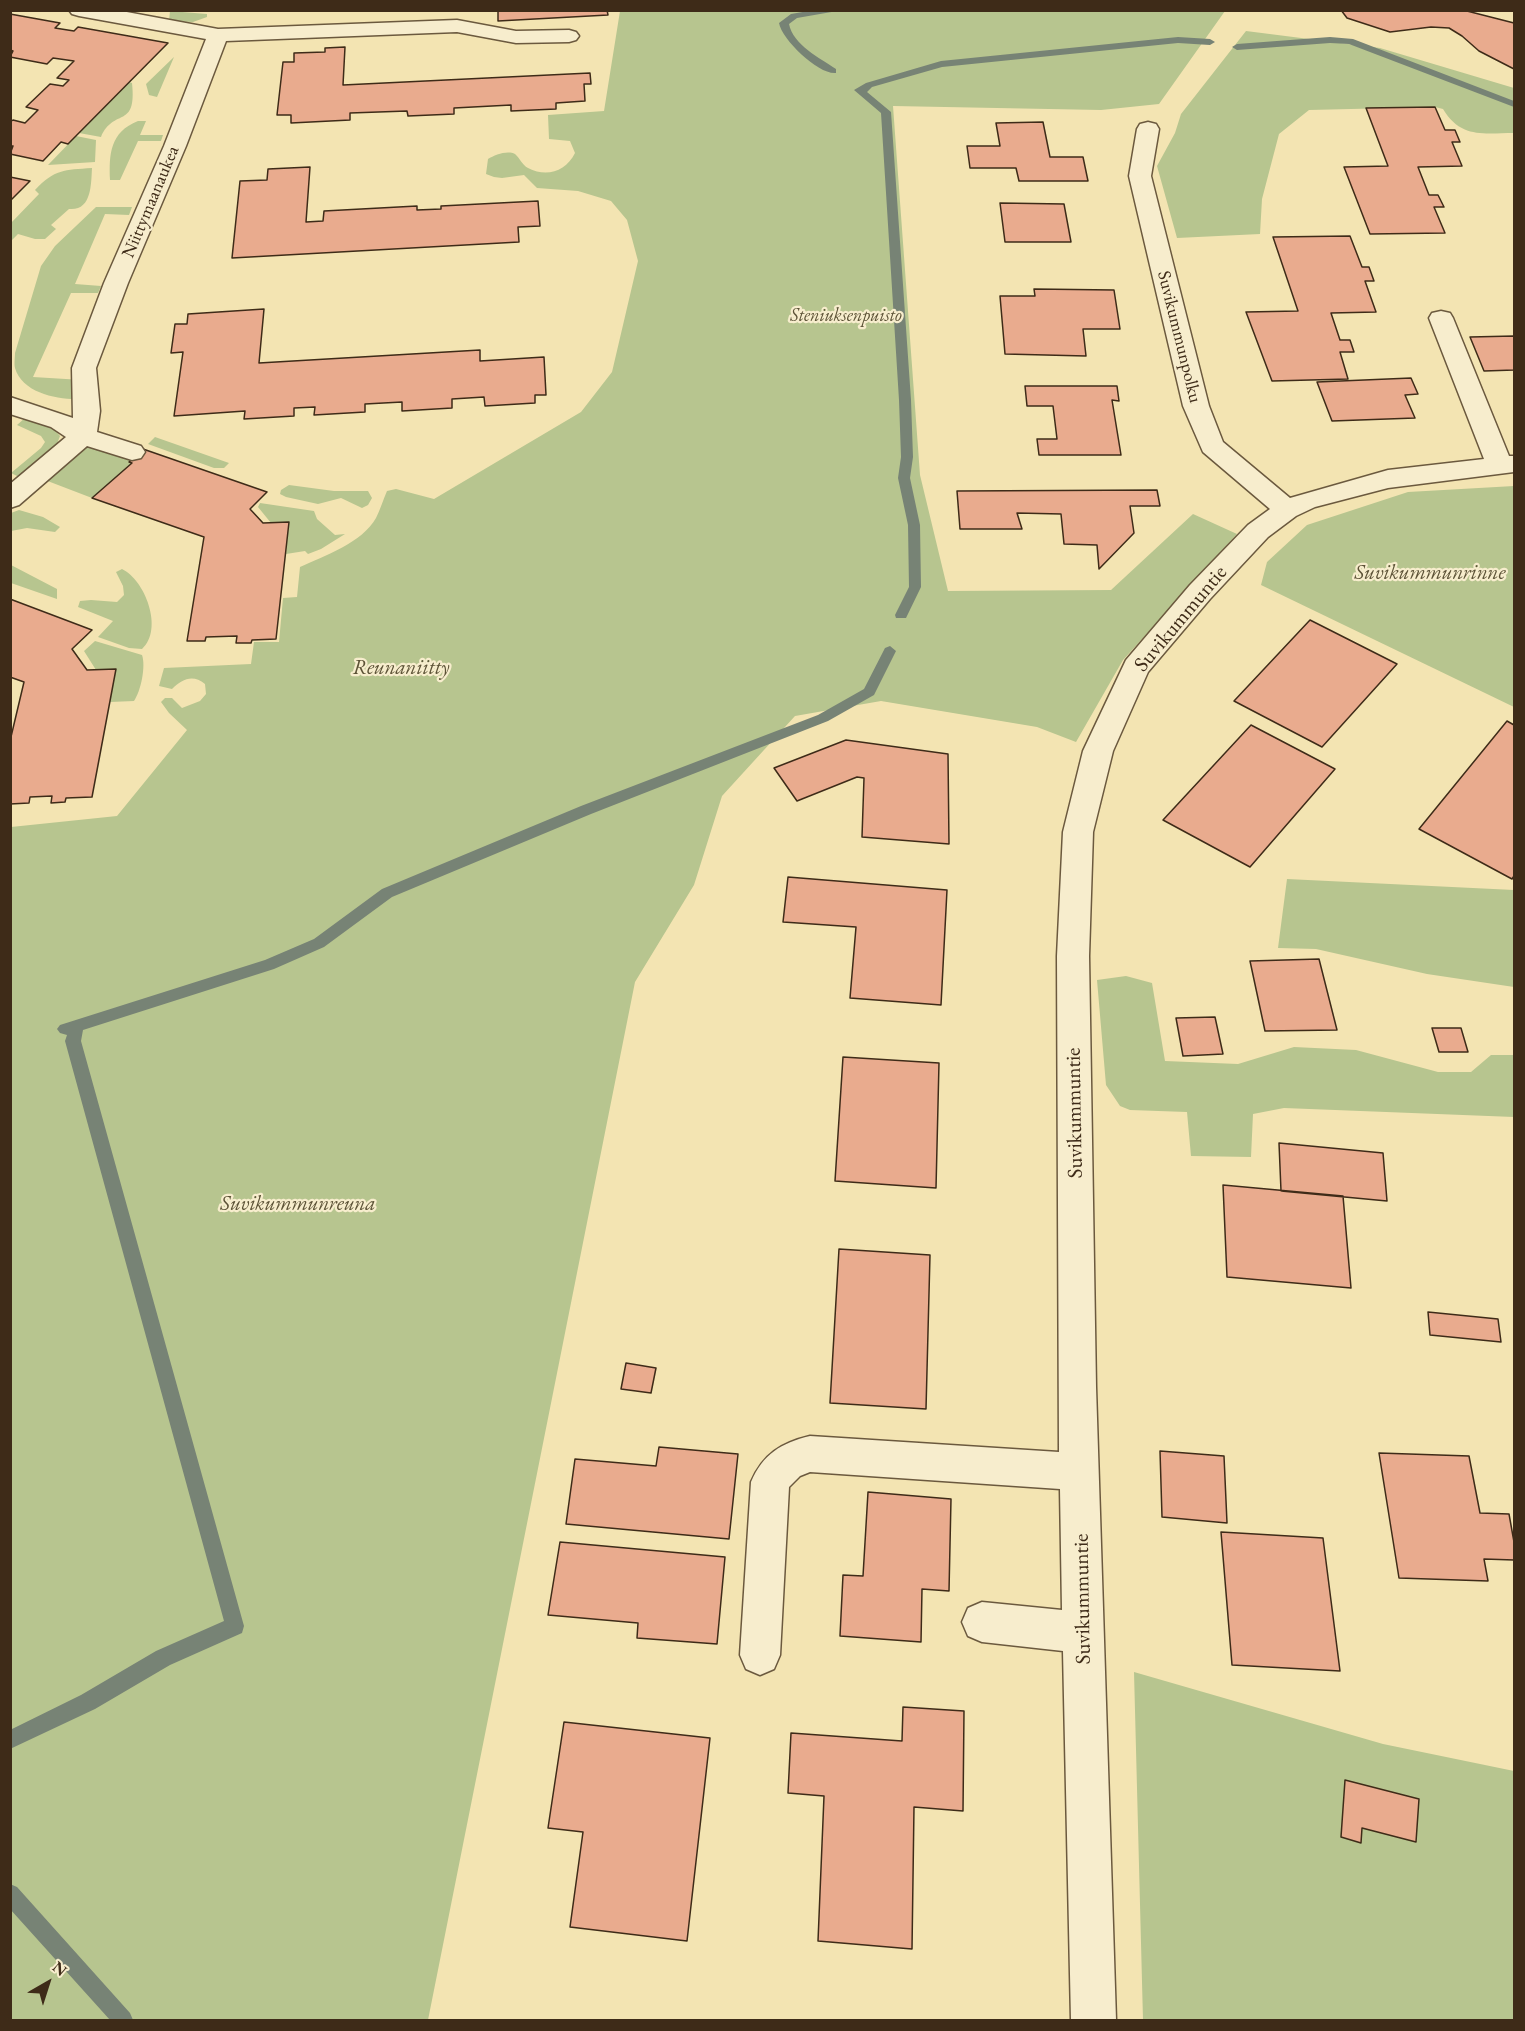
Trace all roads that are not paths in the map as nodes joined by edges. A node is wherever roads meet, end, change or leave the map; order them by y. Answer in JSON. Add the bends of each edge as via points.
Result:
{"nodes":[{"id":1,"x":79,"y":10,"type":"edge"},
{"id":2,"x":218,"y":35,"type":"junction"},
{"id":3,"x":569,"y":36,"type":"dead end"},
{"id":4,"x":1148,"y":129,"type":"dead end"},
{"id":5,"x":1441,"y":318,"type":"dead end"},
{"id":6,"x":10,"y":405,"type":"edge"},
{"id":7,"x":83,"y":436,"type":"junction"},
{"id":8,"x":132,"y":452,"type":"dead end"},
{"id":9,"x":1507,"y":464,"type":"edge"},
{"id":10,"x":10,"y":499,"type":"edge"},
{"id":11,"x":1287,"y":510,"type":"junction"},
{"id":12,"x":1080,"y":1472,"type":"junction"},
{"id":13,"x":982,"y":1622,"type":"dead end"},
{"id":14,"x":1084,"y":1633,"type":"junction"},
{"id":15,"x":760,"y":1655,"type":"dead end"},
{"id":16,"x":1093,"y":2020,"type":"edge"}],
"edges":[{"from":1,"to":2,"type":"street"},
{"from":2,"to":3,"type":"street","via":[[457,26],[516,37]]},
{"from":2,"to":7,"type":"street","name":"Niittymaanaukea","via":[[84,368],[87,411]]},
{"from":4,"to":11,"type":"street","name":"Suvikummunpolku","via":[[1140,176],[1196,406],[1212,446]]},
{"from":5,"to":9,"type":"street"},
{"from":6,"to":7,"type":"street","via":[[60,421]]},
{"from":7,"to":8,"type":"street"},
{"from":7,"to":10,"type":"street"},
{"from":9,"to":11,"type":"street","name":"Suvikummuntie","via":[[1388,479],[1306,501]]},
{"from":11,"to":12,"type":"street","name":"Suvikummuntie","via":[[1258,531],[1136,667],[1098,751],[1078,832],[1073,956]]},
{"from":12,"to":14,"type":"street","name":"Suvikummuntie"},
{"from":12,"to":15,"type":"street","via":[[810,1454],[784,1463],[770,1482]]},
{"from":13,"to":14,"type":"street"},
{"from":14,"to":16,"type":"street","name":"Suvikummuntie"}]}
